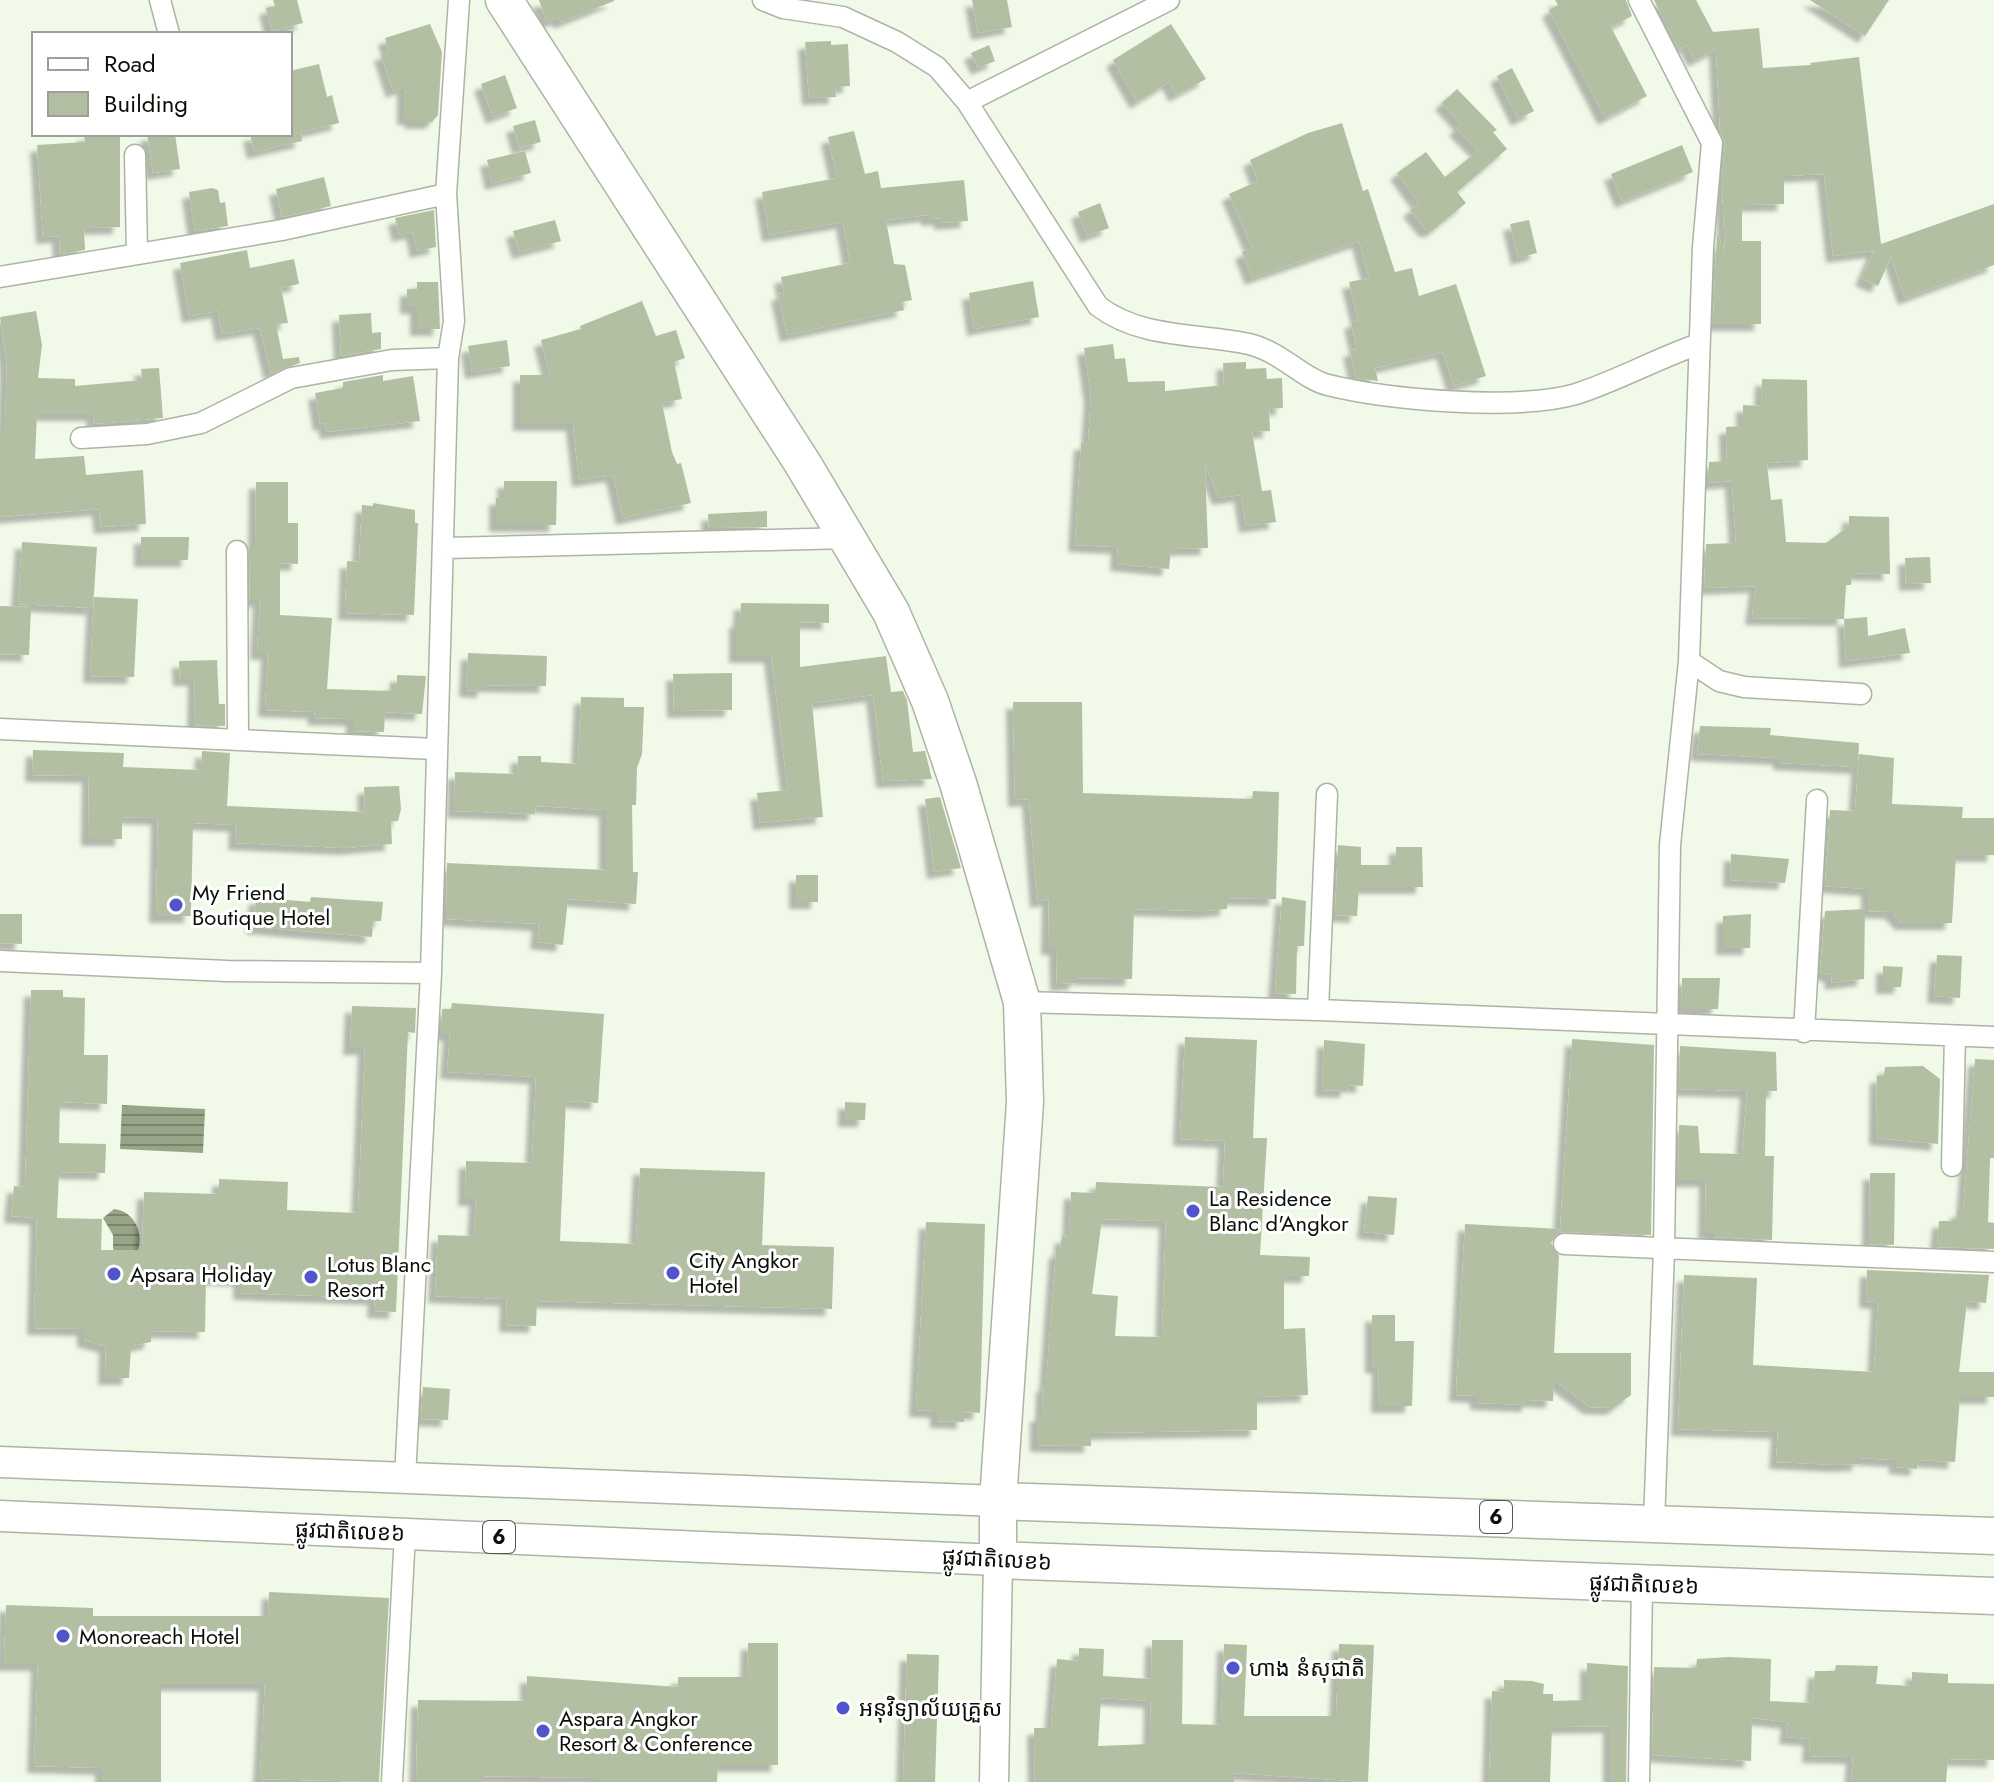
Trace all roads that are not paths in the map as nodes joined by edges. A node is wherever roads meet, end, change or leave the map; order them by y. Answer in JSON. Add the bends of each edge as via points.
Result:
{"nodes":[{"id":1,"x":160,"y":0,"type":"edge"},
{"id":2,"x":459,"y":0,"type":"edge"},
{"id":3,"x":504,"y":0,"type":"edge"},
{"id":4,"x":763,"y":0,"type":"edge"},
{"id":5,"x":1169,"y":0,"type":"edge"},
{"id":6,"x":1639,"y":0,"type":"edge"},
{"id":7,"x":168,"y":32,"type":"edge"},
{"id":8,"x":967,"y":102,"type":"junction"},
{"id":9,"x":135,"y":155,"type":"dead end"},
{"id":10,"x":446,"y":194,"type":"junction"},
{"id":11,"x":137,"y":252,"type":"junction"},
{"id":12,"x":0,"y":277,"type":"edge"},
{"id":13,"x":1699,"y":344,"type":"junction"},
{"id":14,"x":448,"y":358,"type":"junction"},
{"id":15,"x":81,"y":438,"type":"dead end"},
{"id":16,"x":848,"y":538,"type":"junction"},
{"id":17,"x":445,"y":548,"type":"junction"},
{"id":18,"x":237,"y":551,"type":"dead end"},
{"id":19,"x":1689,"y":661,"type":"junction"},
{"id":20,"x":1861,"y":694,"type":"dead end"},
{"id":21,"x":0,"y":729,"type":"edge"},
{"id":22,"x":238,"y":739,"type":"junction"},
{"id":23,"x":436,"y":749,"type":"junction"},
{"id":24,"x":1327,"y":794,"type":"dead end"},
{"id":25,"x":1817,"y":800,"type":"dead end"},
{"id":26,"x":0,"y":961,"type":"edge"},
{"id":27,"x":431,"y":973,"type":"junction"},
{"id":28,"x":1022,"y":1002,"type":"junction"},
{"id":29,"x":1318,"y":1010,"type":"junction"},
{"id":30,"x":1666,"y":1024,"type":"junction"},
{"id":31,"x":1804,"y":1032,"type":"junction"},
{"id":32,"x":1955,"y":1036,"type":"junction"},
{"id":33,"x":1994,"y":1037,"type":"edge"},
{"id":34,"x":1952,"y":1166,"type":"dead end"},
{"id":35,"x":1564,"y":1244,"type":"dead end"},
{"id":36,"x":1664,"y":1250,"type":"junction"},
{"id":37,"x":1994,"y":1262,"type":"edge"},
{"id":38,"x":0,"y":1462,"type":"edge"},
{"id":39,"x":405,"y":1478,"type":"junction"},
{"id":40,"x":998,"y":1501,"type":"junction"},
{"id":41,"x":0,"y":1516,"type":"edge"},
{"id":42,"x":1654,"y":1523,"type":"junction"},
{"id":43,"x":405,"y":1533,"type":"junction"},
{"id":44,"x":1994,"y":1536,"type":"edge"},
{"id":45,"x":998,"y":1560,"type":"junction"},
{"id":46,"x":1642,"y":1584,"type":"junction"},
{"id":47,"x":1994,"y":1596,"type":"edge"},
{"id":48,"x":392,"y":1782,"type":"edge"},
{"id":49,"x":994,"y":1782,"type":"edge"},
{"id":50,"x":1639,"y":1782,"type":"edge"}],
"edges":[{"from":1,"to":7,"type":"street"},
{"from":2,"to":10,"type":"street"},
{"from":3,"to":16,"type":"highway"},
{"from":4,"to":8,"type":"street","via":[[843,17],[897,42],[937,67]]},
{"from":5,"to":8,"type":"street"},
{"from":6,"to":13,"type":"street","via":[[1712,143]]},
{"from":8,"to":13,"type":"street","via":[[1098,306],[1133,326],[1269,350],[1326,385],[1458,399],[1574,394]]},
{"from":9,"to":11,"type":"street"},
{"from":10,"to":11,"type":"street","via":[[282,230]]},
{"from":10,"to":14,"type":"street","via":[[454,321]]},
{"from":11,"to":12,"type":"street"},
{"from":13,"to":19,"type":"street"},
{"from":14,"to":15,"type":"street","via":[[392,360],[291,378],[201,423],[147,434]]},
{"from":14,"to":17,"type":"street"},
{"from":16,"to":17,"type":"street"},
{"from":16,"to":28,"type":"highway","via":[[891,612],[930,701],[985,867]]},
{"from":17,"to":23,"type":"street"},
{"from":18,"to":22,"type":"street"},
{"from":19,"to":20,"type":"street","via":[[1719,681],[1744,687]]},
{"from":19,"to":30,"type":"street","via":[[1670,845]]},
{"from":21,"to":22,"type":"street"},
{"from":22,"to":23,"type":"street"},
{"from":23,"to":27,"type":"street"},
{"from":24,"to":29,"type":"street"},
{"from":25,"to":31,"type":"street"},
{"from":26,"to":27,"type":"street"},
{"from":27,"to":39,"type":"street"},
{"from":28,"to":29,"type":"street"},
{"from":28,"to":40,"type":"highway","via":[[1025,1102]]},
{"from":29,"to":30,"type":"street"},
{"from":30,"to":31,"type":"street"},
{"from":30,"to":36,"type":"street"},
{"from":31,"to":32,"type":"street"},
{"from":32,"to":33,"type":"street"},
{"from":32,"to":34,"type":"street"},
{"from":35,"to":36,"type":"street"},
{"from":36,"to":37,"type":"street"},
{"from":36,"to":42,"type":"street"},
{"from":38,"to":39,"type":"main road","number":"6"},
{"from":39,"to":40,"type":"main road","number":"6"},
{"from":40,"to":42,"type":"highway","number":"6"},
{"from":40,"to":45,"type":"highway"},
{"from":41,"to":43,"type":"main road","name":"ផ្លូវជាតិលេខ៦","number":"6"},
{"from":42,"to":44,"type":"highway","number":"6"},
{"from":43,"to":45,"type":"main road","name":"ផ្លូវជាតិលេខ៦","number":"6"},
{"from":43,"to":48,"type":"street"},
{"from":45,"to":46,"type":"highway","name":"ផ្លូវជាតិលេខ៦","number":"6"},
{"from":45,"to":49,"type":"street"},
{"from":46,"to":47,"type":"highway","name":"ផ្លូវជាតិលេខ៦","number":"6"},
{"from":46,"to":50,"type":"street"}]}
